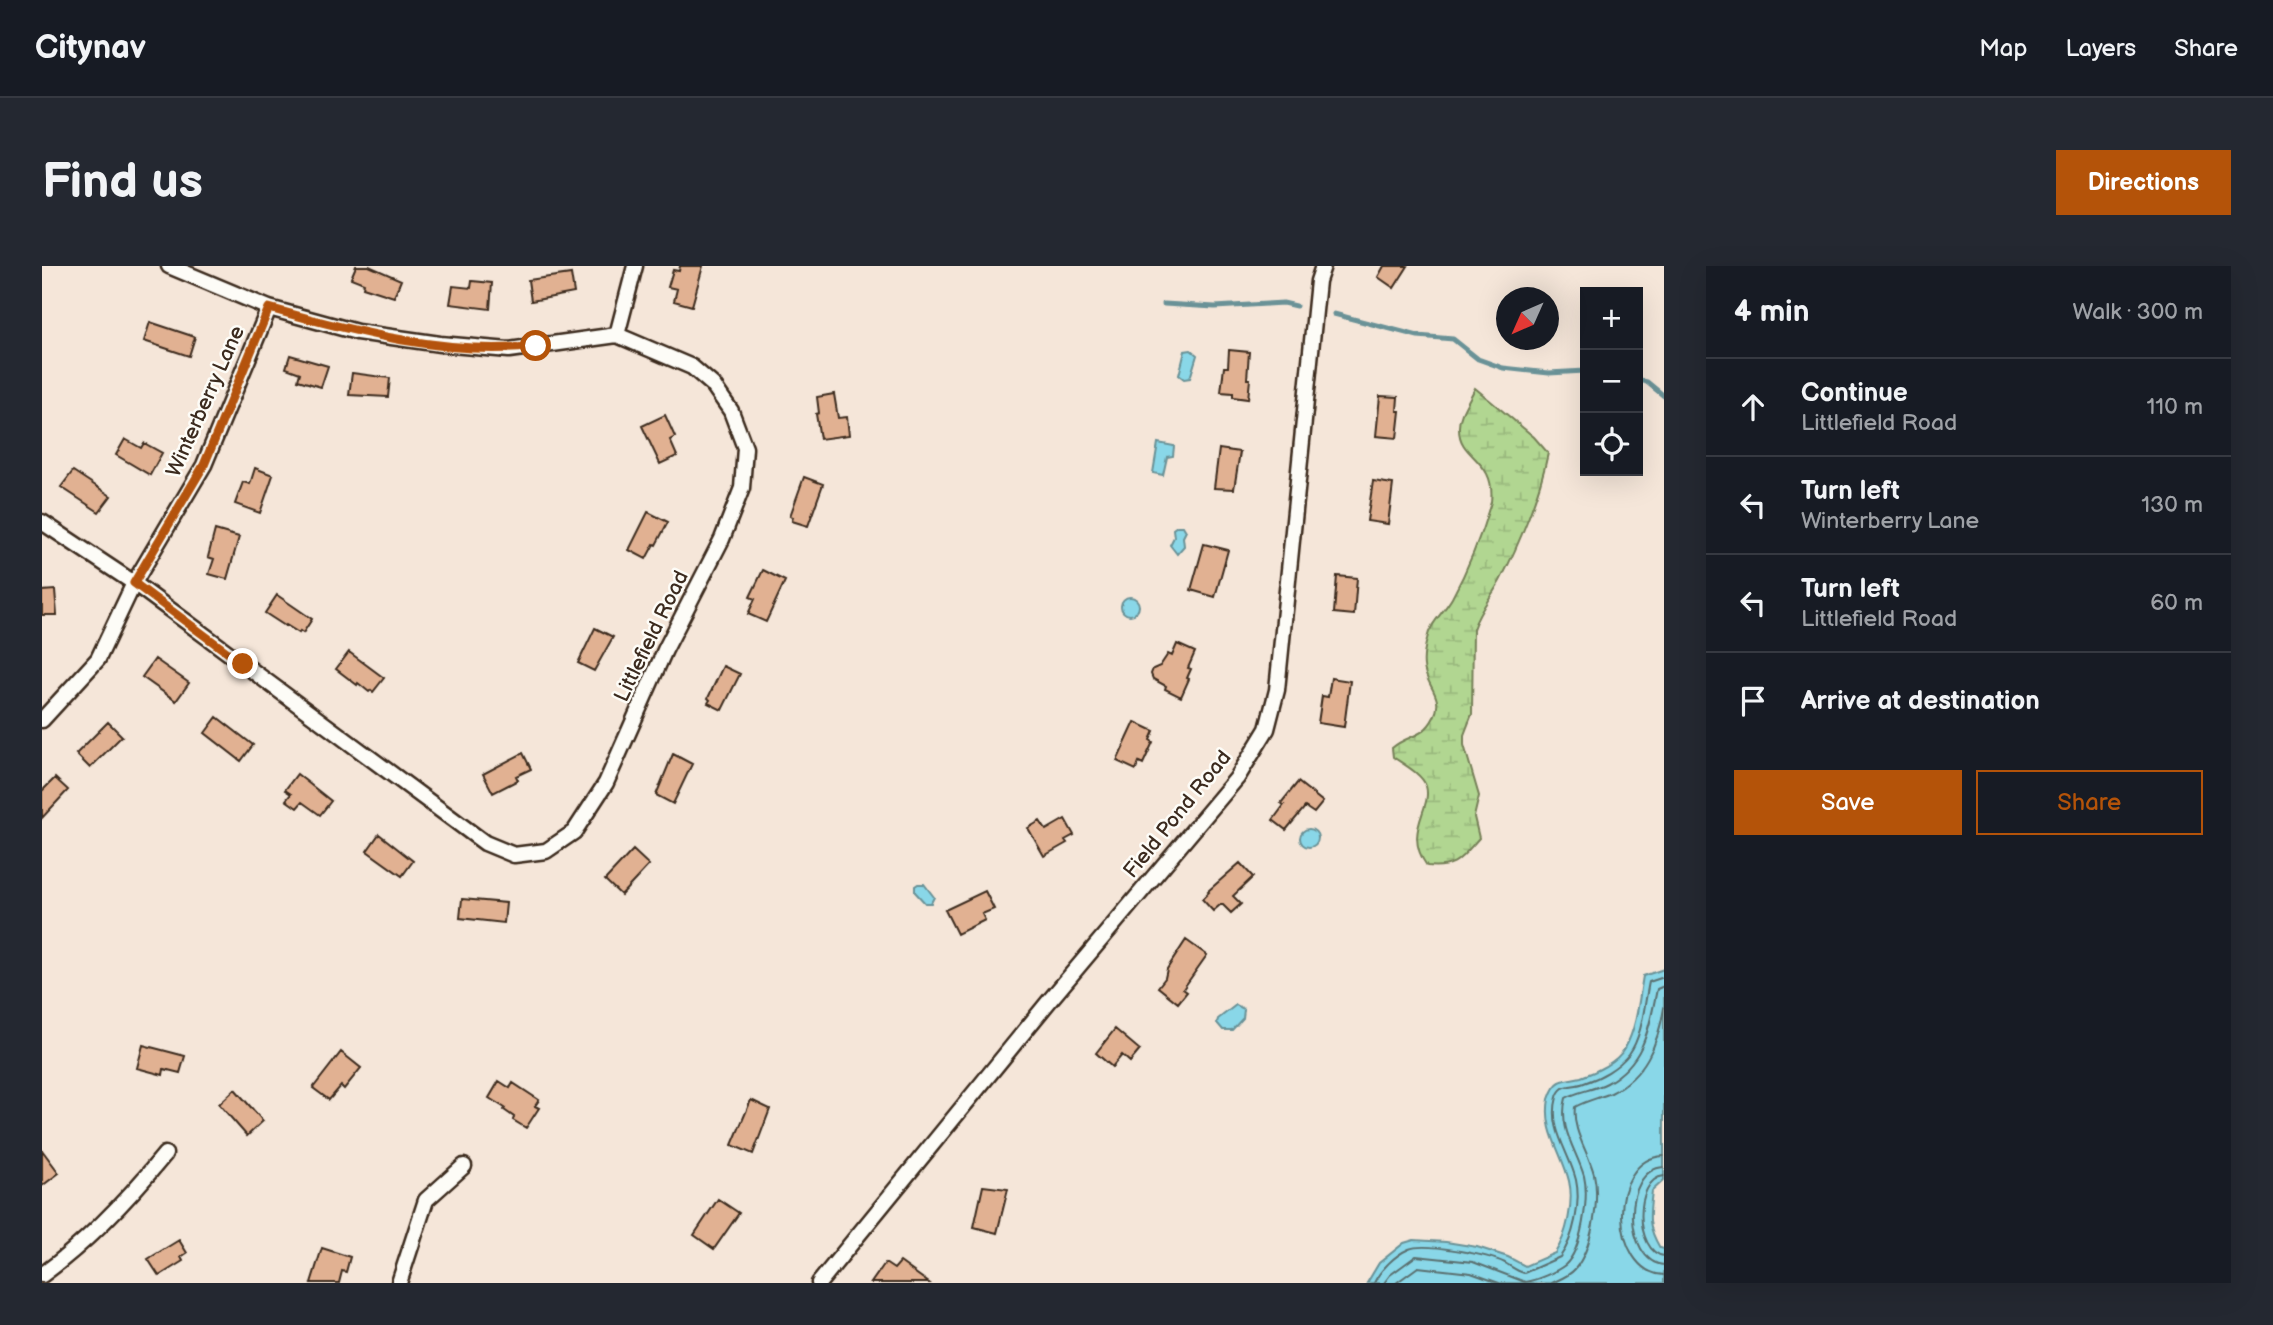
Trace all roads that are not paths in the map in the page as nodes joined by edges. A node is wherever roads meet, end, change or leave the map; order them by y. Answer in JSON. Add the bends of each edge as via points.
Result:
{"nodes":[{"id":1,"x":169,"y":266,"type":"edge"},
{"id":2,"x":635,"y":266,"type":"edge"},
{"id":3,"x":1323,"y":266,"type":"edge"},
{"id":4,"x":269,"y":308,"type":"junction"},
{"id":5,"x":617,"y":335,"type":"junction"},
{"id":6,"x":42,"y":522,"type":"edge"},
{"id":7,"x":134,"y":583,"type":"junction"},
{"id":8,"x":42,"y":720,"type":"edge"},
{"id":9,"x":165,"y":1154,"type":"dead end"},
{"id":10,"x":464,"y":1166,"type":"dead end"},
{"id":11,"x":42,"y":1275,"type":"edge"},
{"id":12,"x":399,"y":1283,"type":"edge"},
{"id":13,"x":819,"y":1283,"type":"edge"}],
"edges":[{"from":1,"to":4,"type":"street"},
{"from":2,"to":5,"type":"street"},
{"from":3,"to":13,"type":"street","name":"Field Pond Road","via":[[1278,690],[1267,729],[1237,778]]},
{"from":4,"to":5,"type":"street","via":[[357,332],[509,350]]},
{"from":4,"to":7,"type":"street","name":"Winterberry Lane","via":[[204,465]]},
{"from":5,"to":7,"type":"street","name":"Littlefield Road","via":[[692,367],[713,385],[732,411],[745,448],[742,488],[606,783],[574,831],[546,851],[514,855],[485,843]]},
{"from":6,"to":7,"type":"street","name":"Littlefield Road"},
{"from":7,"to":8,"type":"street","name":"Winterberry Lane","via":[[98,659]]},
{"from":9,"to":11,"type":"street","via":[[111,1215]]},
{"from":10,"to":12,"type":"street","via":[[426,1200]]}]}
